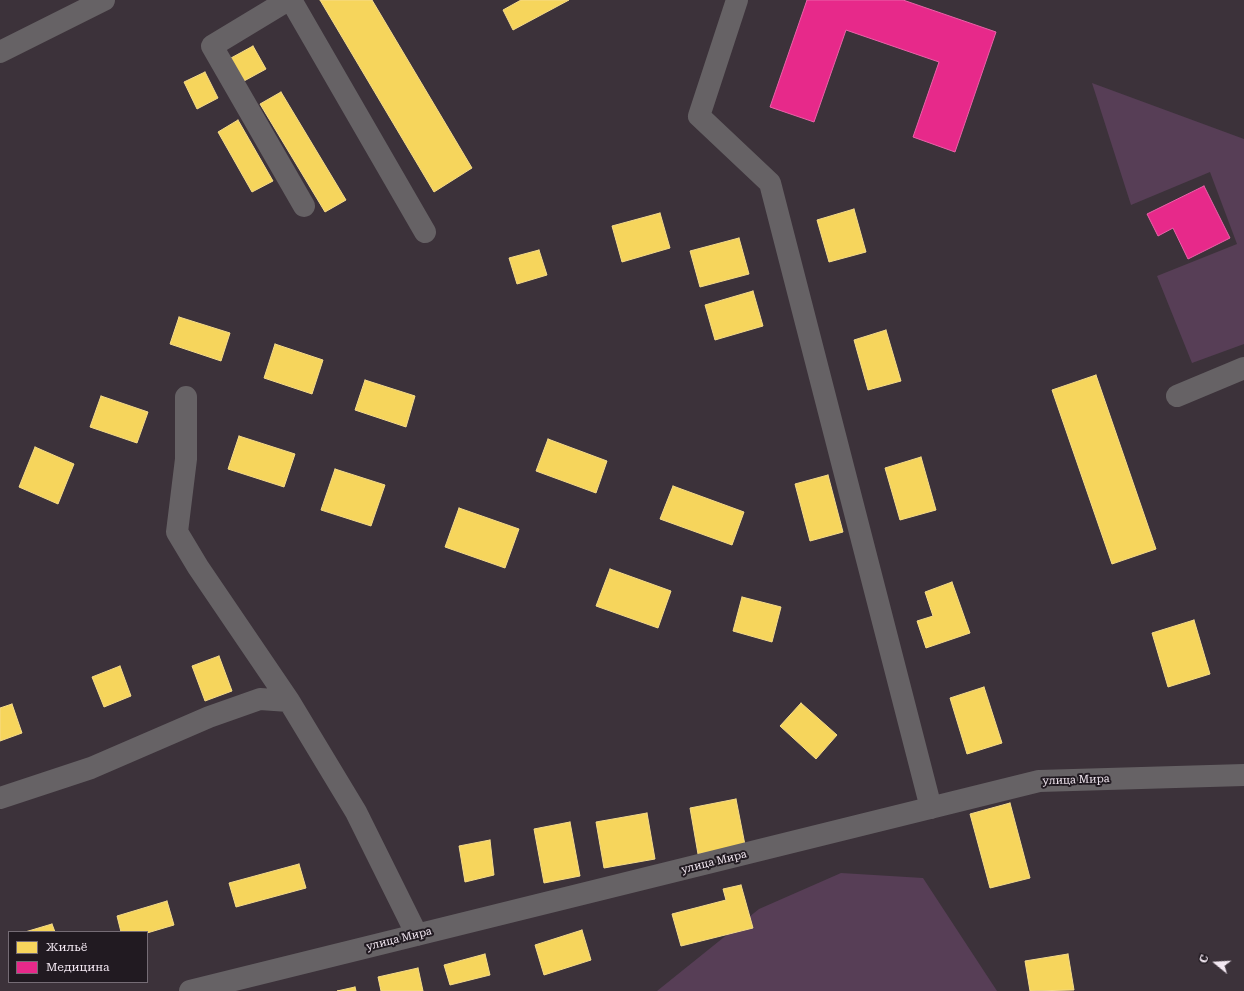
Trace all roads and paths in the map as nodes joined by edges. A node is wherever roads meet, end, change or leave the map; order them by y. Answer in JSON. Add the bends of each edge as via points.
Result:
{"nodes":[{"id":1,"x":104,"y":0,"type":"edge"},
{"id":2,"x":289,"y":0,"type":"edge"},
{"id":3,"x":737,"y":0,"type":"edge"},
{"id":4,"x":0,"y":52,"type":"edge"},
{"id":5,"x":304,"y":206,"type":"dead end"},
{"id":6,"x":425,"y":232,"type":"dead end"},
{"id":7,"x":1244,"y":368,"type":"edge"},
{"id":8,"x":1177,"y":396,"type":"dead end"},
{"id":9,"x":186,"y":397,"type":"dead end"},
{"id":10,"x":289,"y":701,"type":"junction"},
{"id":11,"x":1244,"y":775,"type":"edge"},
{"id":12,"x":0,"y":798,"type":"edge"},
{"id":13,"x":930,"y":808,"type":"junction"},
{"id":14,"x":417,"y":935,"type":"junction"},
{"id":15,"x":190,"y":991,"type":"edge"}],
"edges":[{"from":1,"to":4,"type":"street"},
{"from":2,"to":5,"type":"street","via":[[212,46]]},
{"from":2,"to":6,"type":"street"},
{"from":3,"to":13,"type":"street","via":[[699,116],[770,183]]},
{"from":7,"to":8,"type":"street"},
{"from":9,"to":10,"type":"street","via":[[186,459],[177,532]]},
{"from":10,"to":12,"type":"street","via":[[260,699],[209,716],[91,768]]},
{"from":10,"to":14,"type":"street","via":[[356,812]]},
{"from":11,"to":13,"type":"street","name":"улица Мира","via":[[1039,781]]},
{"from":13,"to":14,"type":"street","name":"улица Мира"},
{"from":14,"to":15,"type":"street","name":"улица Мира"}]}
